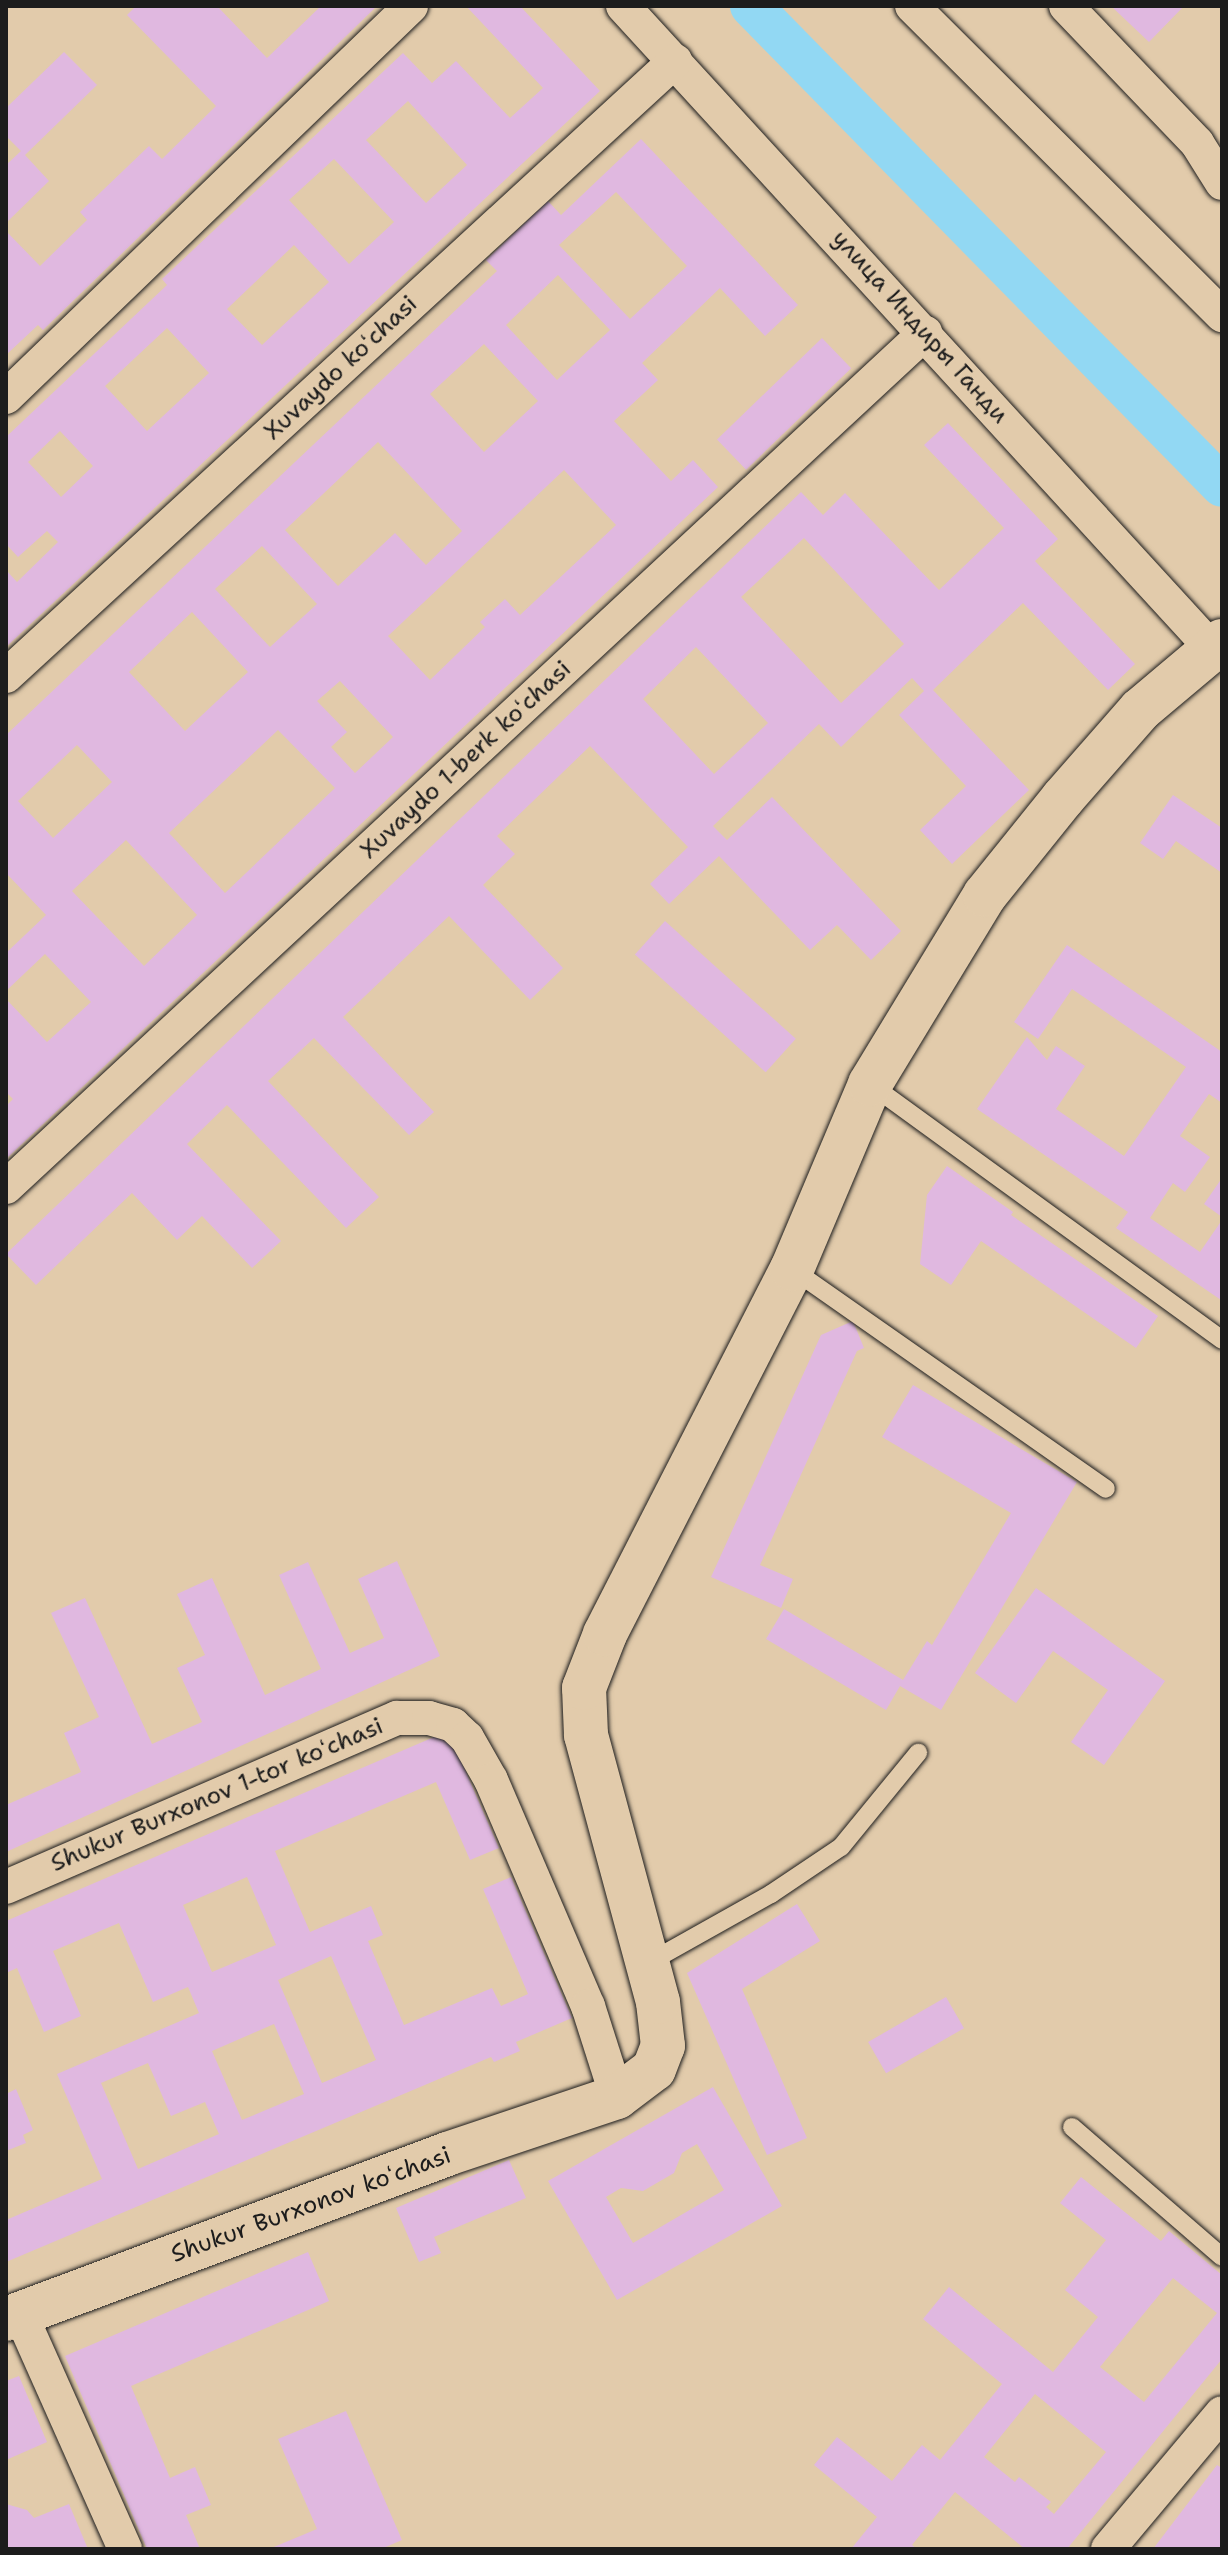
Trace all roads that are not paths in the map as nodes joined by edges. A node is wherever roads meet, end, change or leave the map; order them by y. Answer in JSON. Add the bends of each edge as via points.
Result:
{"nodes":[{"id":1,"x":411,"y":6,"type":"edge"},
{"id":2,"x":623,"y":6,"type":"edge"},
{"id":3,"x":912,"y":6,"type":"edge"},
{"id":4,"x":1066,"y":6,"type":"edge"},
{"id":5,"x":675,"y":61,"type":"junction"},
{"id":6,"x":1222,"y":183,"type":"edge"},
{"id":7,"x":1222,"y":315,"type":"edge"},
{"id":8,"x":925,"y":333,"type":"junction"},
{"id":9,"x":6,"y":397,"type":"edge"},
{"id":10,"x":1219,"y":650,"type":"edge"},
{"id":11,"x":6,"y":676,"type":"edge"},
{"id":12,"x":870,"y":1084,"type":"junction"},
{"id":13,"x":6,"y":1187,"type":"edge"},
{"id":14,"x":792,"y":1269,"type":"junction"},
{"id":15,"x":1222,"y":1340,"type":"edge"},
{"id":16,"x":1106,"y":1489,"type":"dead end"},
{"id":17,"x":918,"y":1753,"type":"dead end"},
{"id":18,"x":6,"y":1887,"type":"edge"},
{"id":19,"x":645,"y":1965,"type":"junction"},
{"id":20,"x":617,"y":2097,"type":"junction"},
{"id":21,"x":1072,"y":2127,"type":"dead end"},
{"id":22,"x":1222,"y":2257,"type":"edge"},
{"id":23,"x":13,"y":2316,"type":"edge"},
{"id":24,"x":1222,"y":2413,"type":"edge"},
{"id":25,"x":125,"y":2549,"type":"edge"},
{"id":26,"x":1108,"y":2549,"type":"edge"}],
"edges":[{"from":1,"to":9,"type":"street"},
{"from":2,"to":5,"type":"street","name":"улица Индиры Ганди"},
{"from":3,"to":7,"type":"street"},
{"from":4,"to":6,"type":"street","via":[[1197,143]]},
{"from":5,"to":8,"type":"street","name":"улица Индиры Ганди"},
{"from":5,"to":11,"type":"street","name":"Xuvaydo koʻchasi"},
{"from":8,"to":10,"type":"street","name":"улица Индиры Ганди"},
{"from":8,"to":13,"type":"street","name":"Xuvaydo 1-berk koʻchasi"},
{"from":10,"to":12,"type":"street","name":"Shukur Burxonov koʻchasi","via":[[1140,710],[1063,798],[985,895]]},
{"from":12,"to":14,"type":"street","name":"Shukur Burxonov koʻchasi"},
{"from":12,"to":15,"type":"lane"},
{"from":14,"to":16,"type":"lane"},
{"from":14,"to":19,"type":"street","name":"Shukur Burxonov koʻchasi","via":[[605,1634],[584,1688],[586,1735]]},
{"from":17,"to":19,"type":"lane","via":[[841,1847],[771,1894]]},
{"from":18,"to":20,"type":"street","name":"Shukur Burxonov 1-tor koʻchasi","via":[[397,1718],[453,1725],[467,1738],[491,1780],[588,2006]]},
{"from":19,"to":20,"type":"street","name":"Shukur Burxonov koʻchasi","via":[[658,2002],[663,2046],[654,2069]]},
{"from":20,"to":23,"type":"street","name":"Shukur Burxonov koʻchasi","via":[[447,2154]]},
{"from":21,"to":22,"type":"lane"},
{"from":23,"to":25,"type":"street"},
{"from":24,"to":26,"type":"street"}]}
